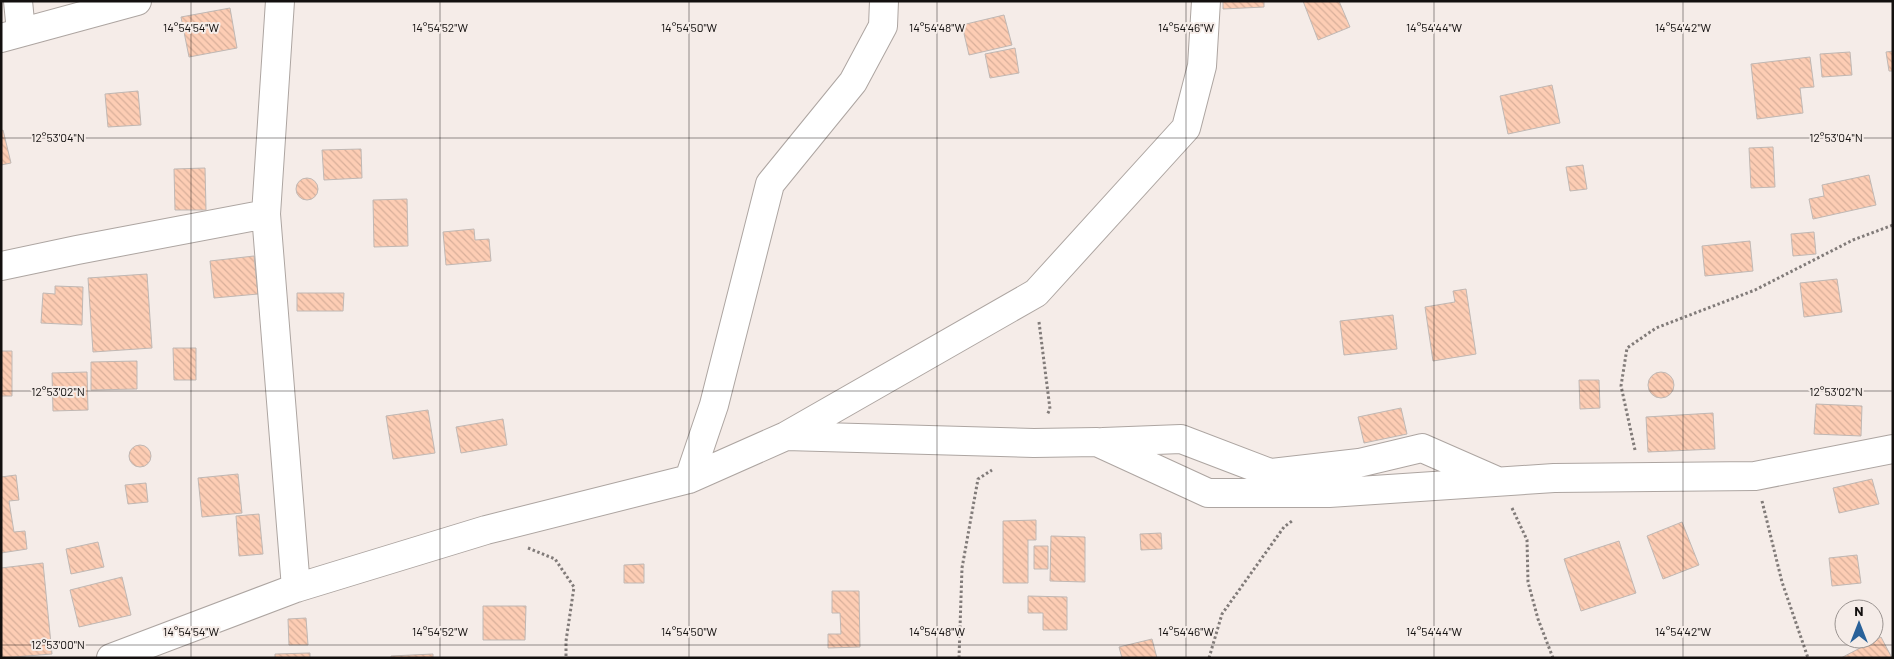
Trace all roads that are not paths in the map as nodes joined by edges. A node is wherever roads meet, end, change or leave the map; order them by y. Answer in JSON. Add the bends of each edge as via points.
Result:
{"nodes":[{"id":1,"x":18,"y":1,"type":"edge"},
{"id":2,"x":137,"y":1,"type":"edge"},
{"id":3,"x":280,"y":1,"type":"edge"},
{"id":4,"x":884,"y":1,"type":"edge"},
{"id":5,"x":1206,"y":1,"type":"edge"},
{"id":6,"x":11,"y":35,"type":"edge"},
{"id":7,"x":266,"y":214,"type":"junction"},
{"id":8,"x":1,"y":266,"type":"edge"},
{"id":9,"x":786,"y":436,"type":"junction"},
{"id":10,"x":1097,"y":442,"type":"junction"},
{"id":11,"x":1893,"y":449,"type":"edge"},
{"id":12,"x":689,"y":478,"type":"junction"},
{"id":13,"x":1500,"y":482,"type":"junction"},
{"id":14,"x":296,"y":588,"type":"junction"},
{"id":15,"x":110,"y":658,"type":"edge"}],
"edges":[{"from":1,"to":6,"type":"street"},
{"from":2,"to":6,"type":"street"},
{"from":3,"to":7,"type":"street"},
{"from":4,"to":12,"type":"street","via":[[883,26],[853,82],[770,184],[714,405]]},
{"from":5,"to":9,"type":"street","via":[[1202,66],[1186,128],[1036,293]]},
{"from":7,"to":8,"type":"street"},
{"from":7,"to":14,"type":"street"},
{"from":9,"to":10,"type":"street"},
{"from":9,"to":12,"type":"street"},
{"from":10,"to":13,"type":"street","via":[[1208,493],[1329,493]]},
{"from":10,"to":13,"type":"street","via":[[1181,439],[1270,473],[1359,464],[1422,448]]},
{"from":11,"to":13,"type":"street","via":[[1755,476],[1554,478]]},
{"from":12,"to":14,"type":"street","via":[[486,530]]},
{"from":14,"to":15,"type":"street"}]}
